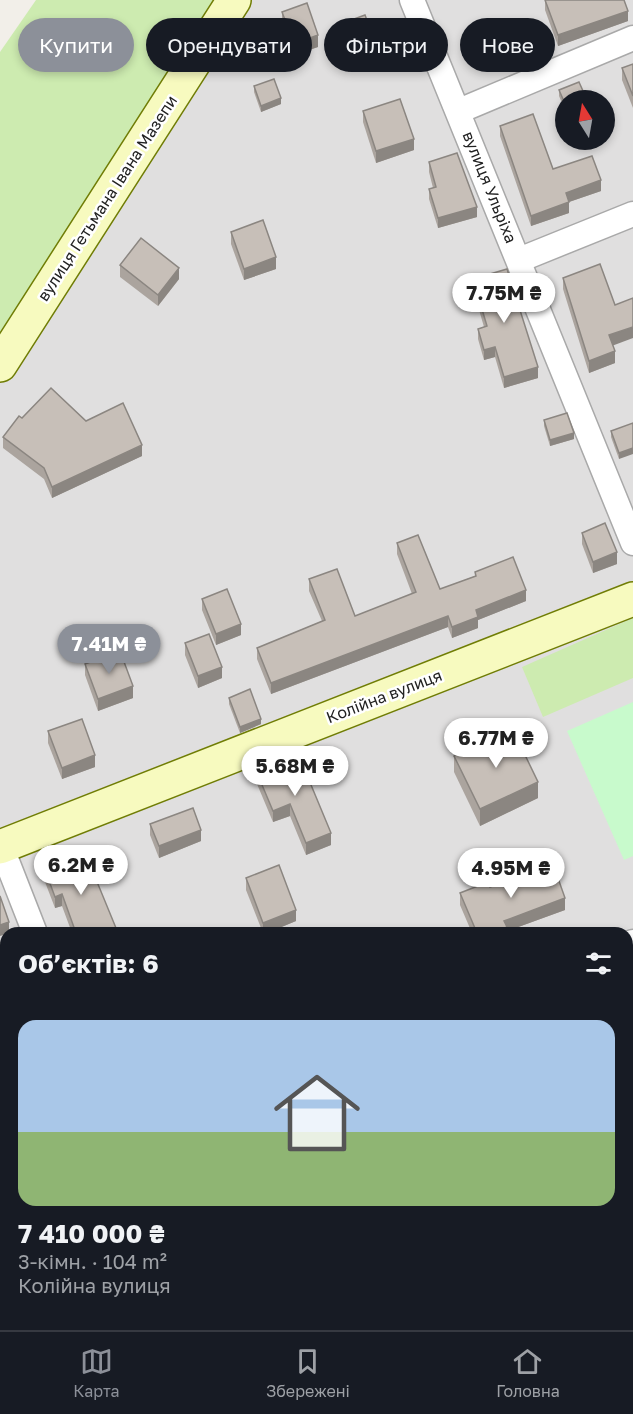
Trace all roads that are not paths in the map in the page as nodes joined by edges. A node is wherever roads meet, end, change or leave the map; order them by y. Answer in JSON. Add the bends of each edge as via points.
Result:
{"nodes":[{"id":1,"x":234,"y":0,"type":"edge"},
{"id":2,"x":412,"y":0,"type":"edge"},
{"id":3,"x":633,"y":38,"type":"edge"},
{"id":4,"x":459,"y":111,"type":"junction"},
{"id":5,"x":633,"y":214,"type":"edge"},
{"id":6,"x":519,"y":260,"type":"junction"},
{"id":7,"x":0,"y":365,"type":"edge"},
{"id":8,"x":633,"y":543,"type":"edge"},
{"id":9,"x":633,"y":599,"type":"edge"},
{"id":10,"x":0,"y":847,"type":"edge"},
{"id":11,"x":33,"y":927,"type":"edge"}],
"edges":[{"from":1,"to":7,"type":"street","name":"вулиця Гетьмана Івана Мазепи"},
{"from":2,"to":4,"type":"street","name":"вулиця Ульріха"},
{"from":3,"to":4,"type":"street"},
{"from":4,"to":6,"type":"street","name":"вулиця Ульріха"},
{"from":5,"to":6,"type":"street"},
{"from":6,"to":8,"type":"street","name":"вулиця Ульріха"},
{"from":9,"to":10,"type":"street","name":"Колійна вулиця"},
{"from":10,"to":11,"type":"street"}]}
